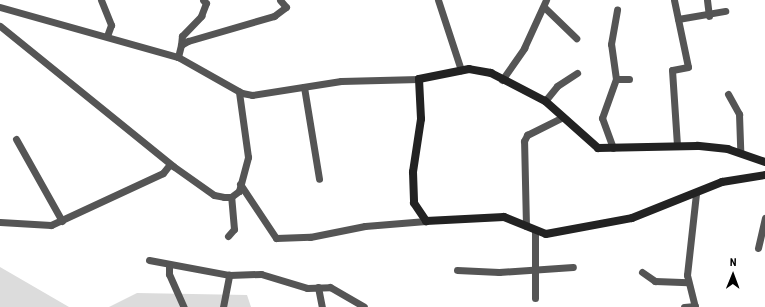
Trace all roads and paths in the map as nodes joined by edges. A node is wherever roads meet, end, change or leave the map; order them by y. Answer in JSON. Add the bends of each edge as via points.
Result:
{"nodes":[{"id":1,"x":101,"y":0,"type":"edge"},
{"id":2,"x":203,"y":0,"type":"edge"},
{"id":3,"x":280,"y":0,"type":"edge"},
{"id":4,"x":438,"y":0,"type":"edge"},
{"id":5,"x":674,"y":0,"type":"edge"},
{"id":6,"x":707,"y":0,"type":"edge"},
{"id":7,"x":545,"y":4,"type":"edge"},
{"id":8,"x":2,"y":5,"type":"edge"},
{"id":9,"x":617,"y":10,"type":"dead end"},
{"id":10,"x":725,"y":11,"type":"dead end"},
{"id":11,"x":709,"y":16,"type":"junction"},
{"id":12,"x":678,"y":19,"type":"junction"},
{"id":13,"x":0,"y":26,"type":"edge"},
{"id":14,"x":107,"y":36,"type":"junction"},
{"id":15,"x":576,"y":38,"type":"dead end"},
{"id":16,"x":181,"y":45,"type":"junction"},
{"id":17,"x":178,"y":57,"type":"junction"},
{"id":18,"x":461,"y":70,"type":"junction"},
{"id":19,"x":577,"y":73,"type":"dead end"},
{"id":20,"x":418,"y":79,"type":"junction"},
{"id":21,"x":616,"y":79,"type":"junction"},
{"id":22,"x":629,"y":79,"type":"dead end"},
{"id":23,"x":502,"y":80,"type":"junction"},
{"id":24,"x":304,"y":87,"type":"junction"},
{"id":25,"x":239,"y":92,"type":"junction"},
{"id":26,"x":728,"y":94,"type":"dead end"},
{"id":27,"x":545,"y":101,"type":"junction"},
{"id":28,"x":563,"y":117,"type":"junction"},
{"id":29,"x":16,"y":139,"type":"dead end"},
{"id":30,"x":677,"y":145,"type":"junction"},
{"id":31,"x":613,"y":148,"type":"junction"},
{"id":32,"x":740,"y":152,"type":"junction"},
{"id":33,"x":765,"y":162,"type":"edge"},
{"id":34,"x":170,"y":164,"type":"junction"},
{"id":35,"x":765,"y":175,"type":"edge"},
{"id":36,"x":319,"y":179,"type":"dead end"},
{"id":37,"x":240,"y":184,"type":"junction"},
{"id":38,"x":696,"y":193,"type":"junction"},
{"id":39,"x":231,"y":197,"type":"junction"},
{"id":40,"x":62,"y":221,"type":"junction"},
{"id":41,"x":426,"y":221,"type":"junction"},
{"id":42,"x":0,"y":222,"type":"edge"},
{"id":43,"x":764,"y":222,"type":"edge"},
{"id":44,"x":526,"y":226,"type":"junction"},
{"id":45,"x":534,"y":231,"type":"junction"},
{"id":46,"x":228,"y":236,"type":"dead end"},
{"id":47,"x":758,"y":248,"type":"dead end"},
{"id":48,"x":148,"y":260,"type":"dead end"},
{"id":49,"x":169,"y":265,"type":"junction"},
{"id":50,"x":573,"y":267,"type":"dead end"},
{"id":51,"x":457,"y":270,"type":"dead end"},
{"id":52,"x":535,"y":270,"type":"junction"},
{"id":53,"x":642,"y":272,"type":"dead end"},
{"id":54,"x":229,"y":275,"type":"junction"},
{"id":55,"x":688,"y":282,"type":"junction"},
{"id":56,"x":318,"y":288,"type":"junction"},
{"id":57,"x":535,"y":298,"type":"dead end"},
{"id":58,"x":695,"y":306,"type":"edge"},
{"id":59,"x":184,"y":307,"type":"edge"},
{"id":60,"x":223,"y":307,"type":"edge"},
{"id":61,"x":322,"y":307,"type":"edge"},
{"id":62,"x":364,"y":307,"type":"edge"},
{"id":63,"x":684,"y":307,"type":"edge"}],
"edges":[{"from":1,"to":14,"type":"street","via":[[111,25]]},
{"from":2,"to":16,"type":"street","via":[[206,3],[201,16],[182,36]]},
{"from":3,"to":16,"type":"street","via":[[286,7],[274,16]]},
{"from":4,"to":18,"type":"street"},
{"from":5,"to":12,"type":"street"},
{"from":6,"to":11,"type":"street"},
{"from":7,"to":15,"type":"street"},
{"from":7,"to":23,"type":"street","via":[[524,48]]},
{"from":8,"to":14,"type":"street"},
{"from":9,"to":21,"type":"street","via":[[611,44]]},
{"from":10,"to":11,"type":"street"},
{"from":11,"to":12,"type":"street"},
{"from":12,"to":30,"type":"street","via":[[688,67],[672,70]]},
{"from":13,"to":34,"type":"street"},
{"from":14,"to":17,"type":"street"},
{"from":16,"to":17,"type":"street"},
{"from":17,"to":25,"type":"street"},
{"from":18,"to":20,"type":"street"},
{"from":18,"to":23,"type":"street","via":[[479,69]]},
{"from":19,"to":27,"type":"street","via":[[557,86]]},
{"from":20,"to":24,"type":"street","via":[[341,81]]},
{"from":20,"to":41,"type":"street","via":[[421,119],[413,172],[414,203]]},
{"from":21,"to":22,"type":"street"},
{"from":21,"to":31,"type":"street","via":[[602,118]]},
{"from":23,"to":27,"type":"street"},
{"from":24,"to":25,"type":"street","via":[[252,95]]},
{"from":24,"to":36,"type":"street"},
{"from":25,"to":37,"type":"street","via":[[249,146]]},
{"from":26,"to":32,"type":"street","via":[[739,114]]},
{"from":27,"to":28,"type":"street"},
{"from":28,"to":31,"type":"street","via":[[598,148]]},
{"from":28,"to":44,"type":"street","via":[[527,135],[524,141]]},
{"from":29,"to":40,"type":"street"},
{"from":30,"to":31,"type":"street"},
{"from":30,"to":32,"type":"street"},
{"from":32,"to":33,"type":"street"},
{"from":34,"to":39,"type":"street","via":[[214,195]]},
{"from":34,"to":40,"type":"street","via":[[163,173]]},
{"from":35,"to":38,"type":"street","via":[[738,177]]},
{"from":37,"to":39,"type":"street","via":[[239,191]]},
{"from":37,"to":41,"type":"street","via":[[276,238],[310,237],[365,226]]},
{"from":38,"to":45,"type":"street","via":[[632,218],[546,234]]},
{"from":38,"to":55,"type":"street"},
{"from":39,"to":46,"type":"street","via":[[234,229]]},
{"from":40,"to":42,"type":"street","via":[[51,225]]},
{"from":41,"to":44,"type":"street","via":[[497,217]]},
{"from":43,"to":47,"type":"street"},
{"from":44,"to":45,"type":"street"},
{"from":45,"to":52,"type":"street"},
{"from":48,"to":49,"type":"street"},
{"from":49,"to":54,"type":"street"},
{"from":49,"to":59,"type":"street","via":[[169,274]]},
{"from":50,"to":52,"type":"street"},
{"from":51,"to":52,"type":"street"},
{"from":52,"to":57,"type":"street"},
{"from":53,"to":55,"type":"street","via":[[655,281]]},
{"from":54,"to":56,"type":"street","via":[[261,274],[307,288]]},
{"from":54,"to":60,"type":"street"},
{"from":55,"to":58,"type":"street"},
{"from":56,"to":61,"type":"street"},
{"from":56,"to":62,"type":"street","via":[[330,287]]},
{"from":58,"to":63,"type":"street"}]}
